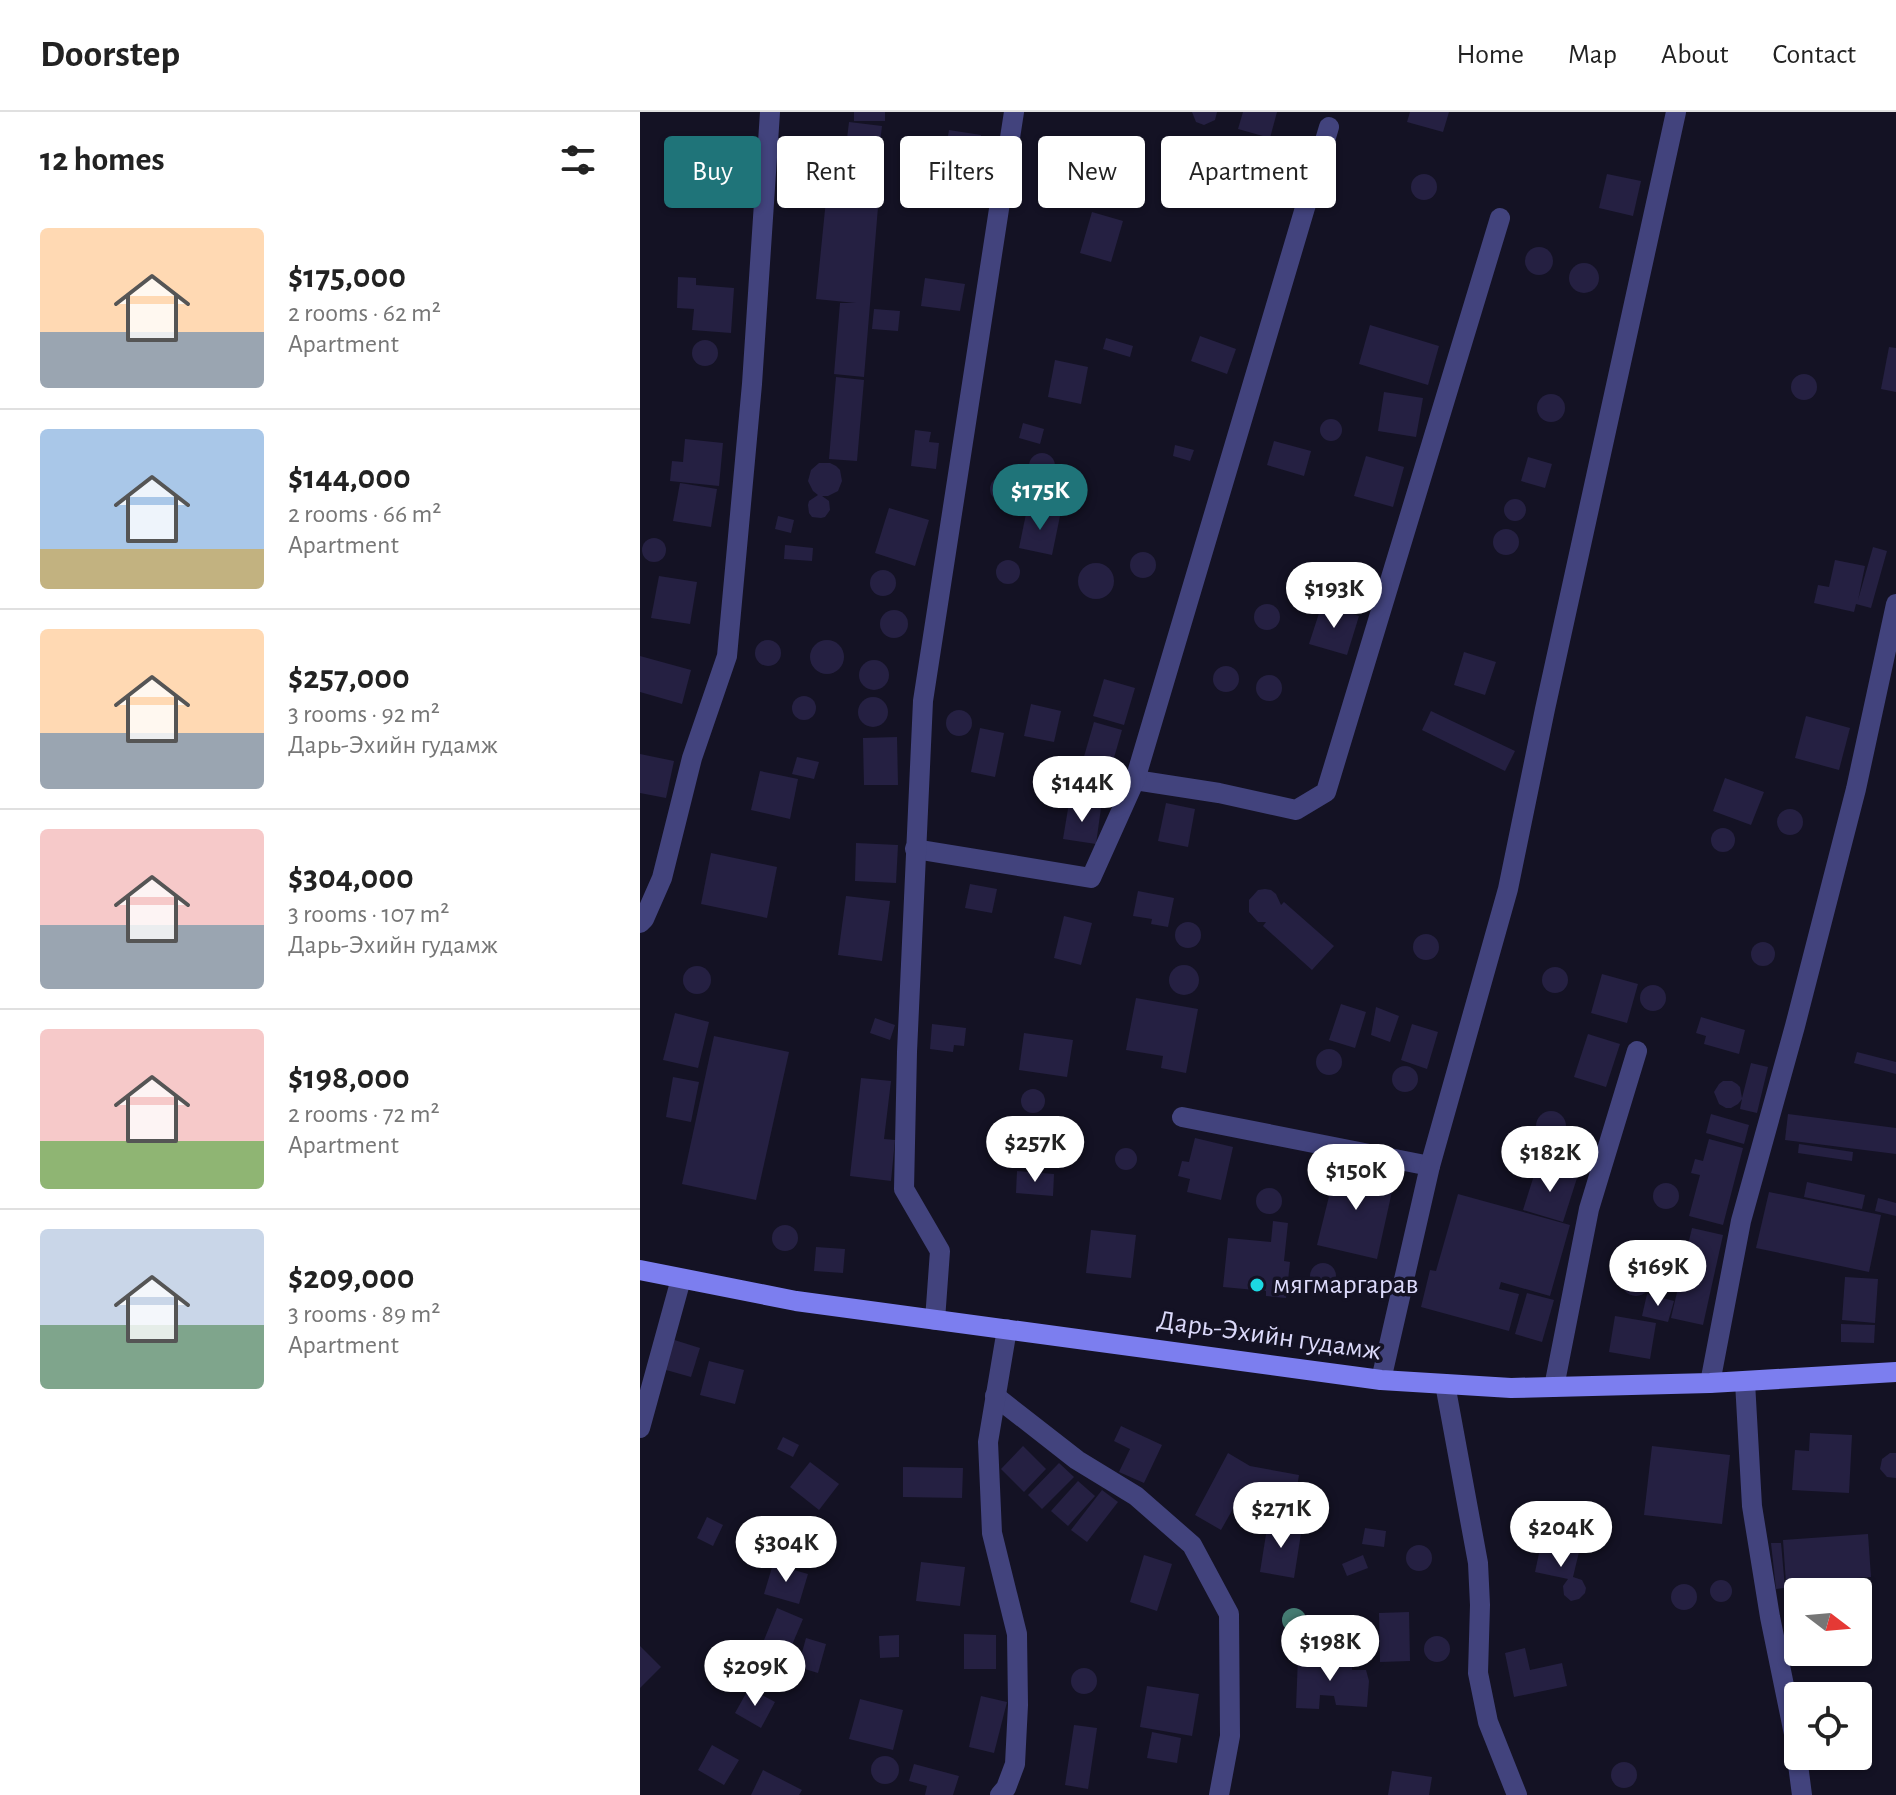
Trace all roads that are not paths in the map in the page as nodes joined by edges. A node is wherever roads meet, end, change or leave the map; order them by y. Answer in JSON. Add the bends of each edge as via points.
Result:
{"nodes":[{"id":1,"x":770,"y":112,"type":"edge"},
{"id":2,"x":1014,"y":112,"type":"edge"},
{"id":3,"x":1676,"y":112,"type":"edge"},
{"id":4,"x":1329,"y":127,"type":"dead end"},
{"id":5,"x":1500,"y":218,"type":"dead end"},
{"id":6,"x":1896,"y":604,"type":"edge"},
{"id":7,"x":1135,"y":780,"type":"junction"},
{"id":8,"x":915,"y":849,"type":"junction"},
{"id":9,"x":640,"y":923,"type":"edge"},
{"id":10,"x":1637,"y":1051,"type":"dead end"},
{"id":11,"x":1182,"y":1117,"type":"dead end"},
{"id":12,"x":1430,"y":1166,"type":"junction"},
{"id":13,"x":640,"y":1270,"type":"edge"},
{"id":14,"x":681,"y":1279,"type":"junction"},
{"id":15,"x":935,"y":1320,"type":"junction"},
{"id":16,"x":1007,"y":1329,"type":"junction"},
{"id":17,"x":1896,"y":1372,"type":"edge"},
{"id":18,"x":1381,"y":1380,"type":"junction"},
{"id":19,"x":1745,"y":1382,"type":"junction"},
{"id":20,"x":1710,"y":1383,"type":"junction"},
{"id":21,"x":1445,"y":1384,"type":"junction"},
{"id":22,"x":1554,"y":1387,"type":"junction"},
{"id":23,"x":995,"y":1396,"type":"junction"},
{"id":24,"x":640,"y":1428,"type":"edge"},
{"id":25,"x":1000,"y":1795,"type":"edge"},
{"id":26,"x":1219,"y":1795,"type":"edge"},
{"id":27,"x":1517,"y":1795,"type":"edge"},
{"id":28,"x":1802,"y":1795,"type":"edge"}],
"edges":[{"from":1,"to":9,"type":"street","via":[[727,656],[692,758],[662,878]]},
{"from":2,"to":8,"type":"street","via":[[923,701]]},
{"from":3,"to":12,"type":"street","via":[[1508,889]]},
{"from":4,"to":7,"type":"street"},
{"from":5,"to":7,"type":"street","via":[[1326,792],[1296,810]]},
{"from":6,"to":20,"type":"street","via":[[1856,789],[1741,1221]]},
{"from":7,"to":8,"type":"street","via":[[1091,878]]},
{"from":8,"to":15,"type":"street","via":[[904,1189],[940,1251]]},
{"from":10,"to":22,"type":"street","via":[[1589,1209]]},
{"from":11,"to":12,"type":"street"},
{"from":12,"to":18,"type":"street"},
{"from":13,"to":14,"type":"main road","name":"Дарь-Эхийн гудамж"},
{"from":14,"to":15,"type":"main road","name":"Дарь-Эхийн гудамж"},
{"from":14,"to":24,"type":"street"},
{"from":15,"to":16,"type":"main road","name":"Дарь-Эхийн гудамж"},
{"from":16,"to":18,"type":"main road","name":"Дарь-Эхийн гудамж"},
{"from":16,"to":23,"type":"street"},
{"from":17,"to":19,"type":"main road","name":"Дарь-Эхийн гудамж"},
{"from":18,"to":21,"type":"main road","name":"Дарь-Эхийн гудамж"},
{"from":19,"to":20,"type":"main road","name":"Дарь-Эхийн гудамж"},
{"from":19,"to":28,"type":"street","via":[[1752,1506]]},
{"from":20,"to":22,"type":"main road","name":"Дарь-Эхийн гудамж"},
{"from":21,"to":22,"type":"main road","name":"Дарь-Эхийн гудамж"},
{"from":21,"to":27,"type":"street","via":[[1478,1563],[1478,1673],[1488,1722]]},
{"from":23,"to":25,"type":"street","via":[[988,1442],[992,1533],[1017,1634],[1018,1691],[1015,1764]]},
{"from":23,"to":26,"type":"street","via":[[1077,1460],[1136,1496],[1192,1545],[1229,1614],[1230,1736]]}]}
